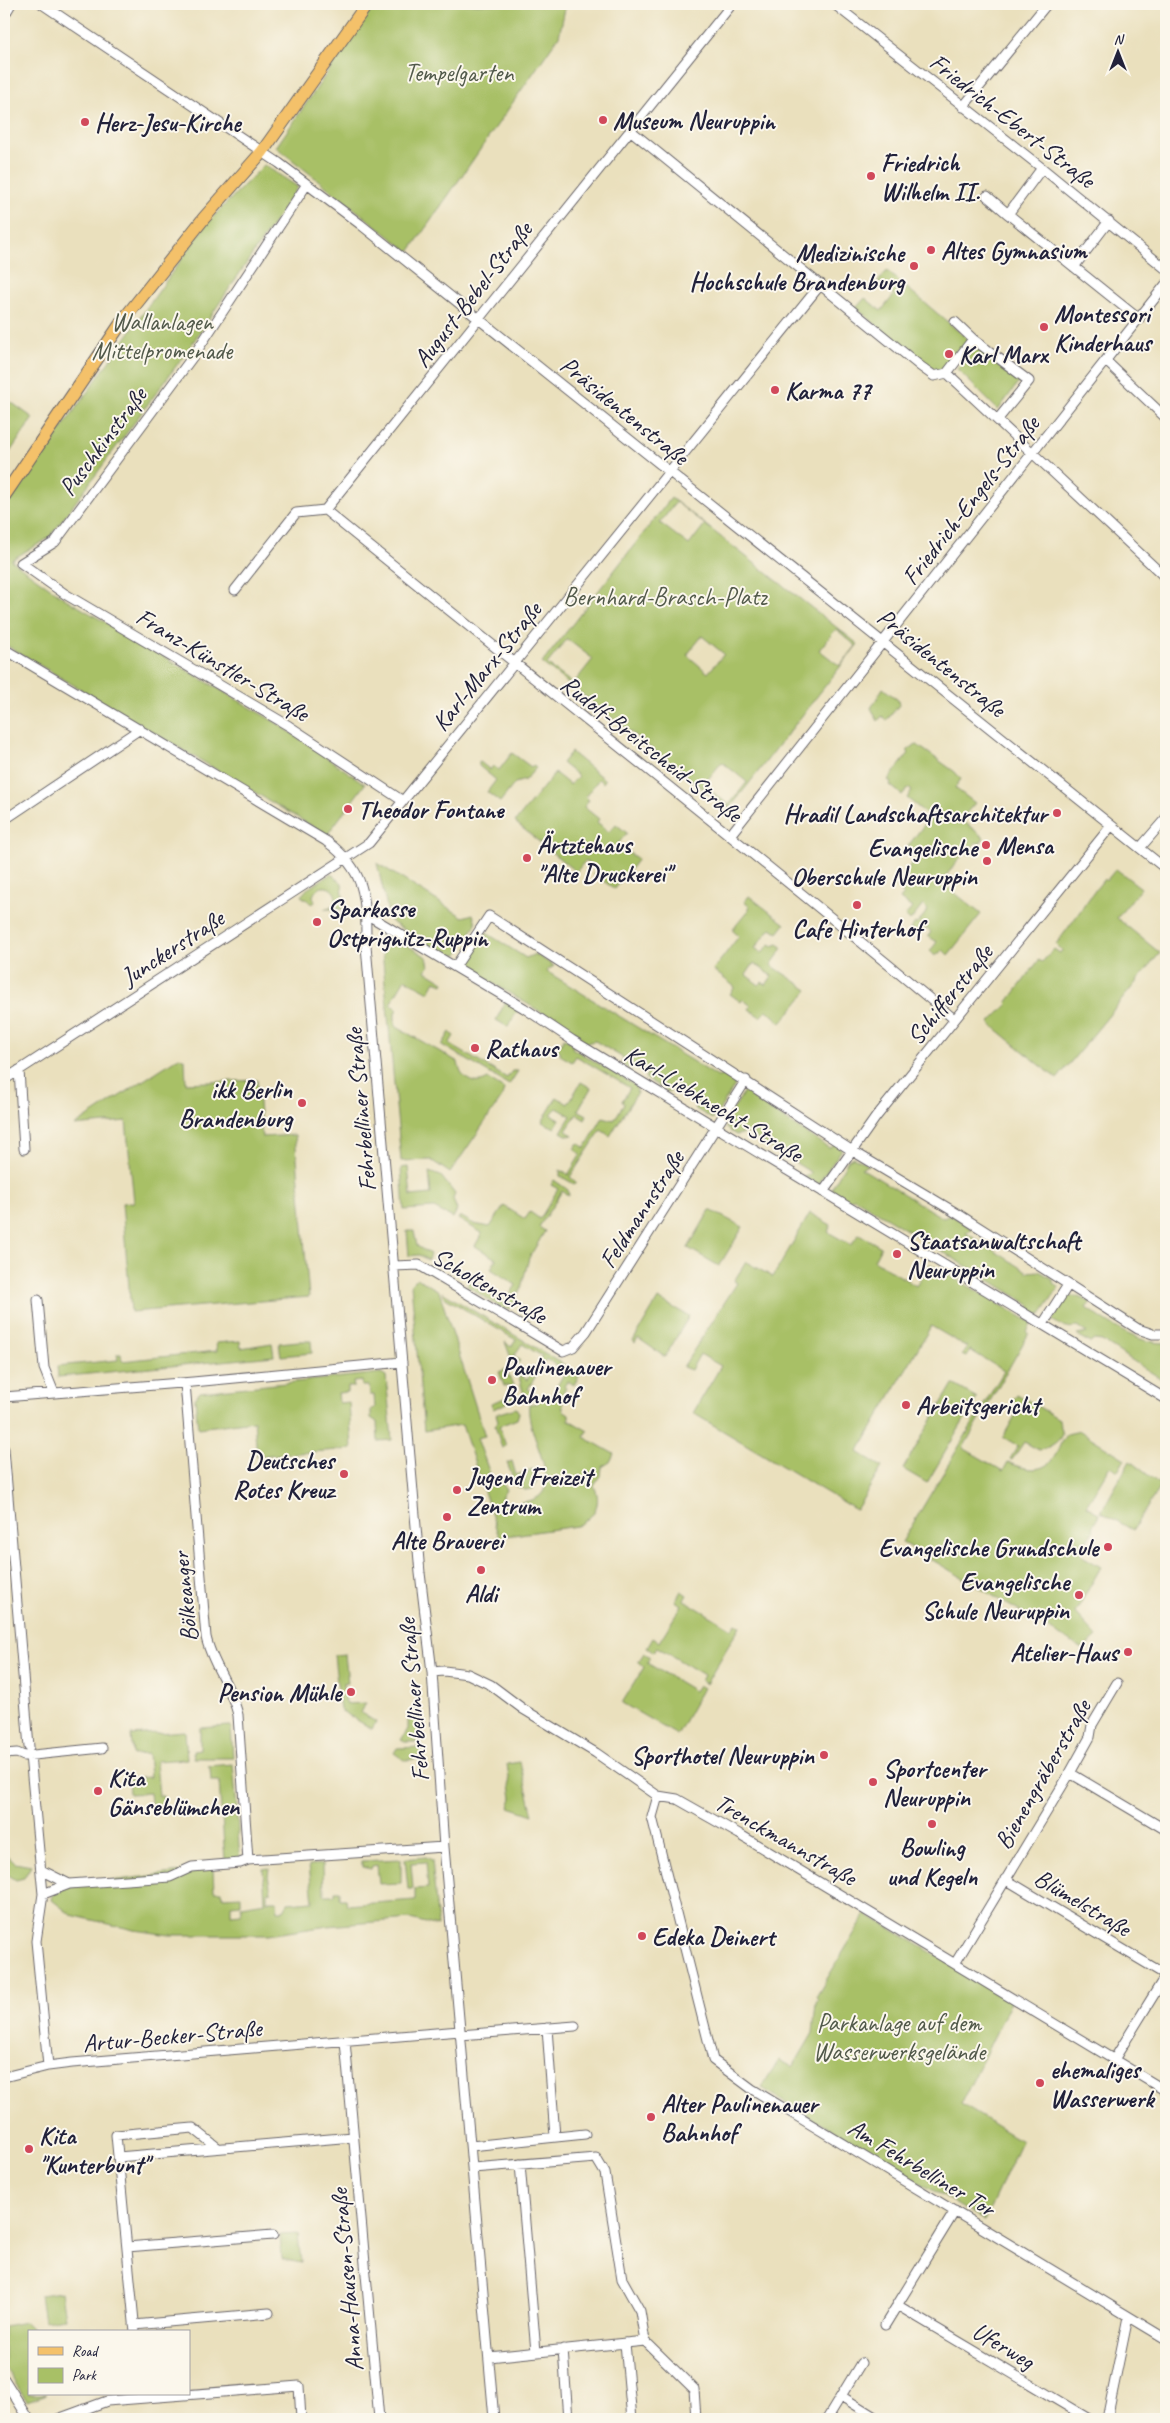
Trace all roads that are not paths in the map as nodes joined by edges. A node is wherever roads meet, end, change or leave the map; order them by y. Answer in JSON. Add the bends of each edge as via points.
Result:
{"nodes":[{"id":1,"x":11,"y":4,"type":"edge"},
{"id":2,"x":42,"y":4,"type":"edge"},
{"id":3,"x":367,"y":4,"type":"edge"},
{"id":4,"x":732,"y":4,"type":"edge"},
{"id":5,"x":834,"y":4,"type":"edge"},
{"id":6,"x":1047,"y":4,"type":"edge"},
{"id":7,"x":4,"y":16,"type":"edge"},
{"id":8,"x":963,"y":107,"type":"junction"},
{"id":9,"x":630,"y":130,"type":"junction"},
{"id":10,"x":262,"y":152,"type":"junction"},
{"id":11,"x":1042,"y":168,"type":"junction"},
{"id":12,"x":307,"y":184,"type":"junction"},
{"id":13,"x":987,"y":196,"type":"dead end"},
{"id":14,"x":1008,"y":214,"type":"junction"},
{"id":15,"x":1109,"y":222,"type":"junction"},
{"id":16,"x":1074,"y":268,"type":"junction"},
{"id":17,"x":1166,"y":269,"type":"edge"},
{"id":18,"x":821,"y":284,"type":"junction"},
{"id":19,"x":1166,"y":284,"type":"edge"},
{"id":20,"x":478,"y":318,"type":"junction"},
{"id":21,"x":1139,"y":319,"type":"junction"},
{"id":22,"x":954,"y":322,"type":"dead end"},
{"id":23,"x":973,"y":339,"type":"junction"},
{"id":24,"x":1106,"y":361,"type":"junction"},
{"id":25,"x":947,"y":373,"type":"junction"},
{"id":26,"x":1166,"y":418,"type":"edge"},
{"id":27,"x":998,"y":419,"type":"junction"},
{"id":28,"x":1033,"y":453,"type":"junction"},
{"id":29,"x":670,"y":471,"type":"junction"},
{"id":30,"x":4,"y":496,"type":"edge"},
{"id":31,"x":325,"y":510,"type":"junction"},
{"id":32,"x":21,"y":563,"type":"joint"},
{"id":33,"x":1166,"y":578,"type":"edge"},
{"id":34,"x":235,"y":590,"type":"dead end"},
{"id":35,"x":884,"y":641,"type":"junction"},
{"id":36,"x":4,"y":649,"type":"edge"},
{"id":37,"x":514,"y":664,"type":"junction"},
{"id":38,"x":140,"y":729,"type":"junction"},
{"id":39,"x":403,"y":800,"type":"junction"},
{"id":40,"x":1166,"y":818,"type":"edge"},
{"id":41,"x":4,"y":820,"type":"edge"},
{"id":42,"x":1111,"y":826,"type":"junction"},
{"id":43,"x":731,"y":834,"type":"junction"},
{"id":44,"x":1140,"y":848,"type":"junction"},
{"id":45,"x":347,"y":858,"type":"junction"},
{"id":46,"x":1166,"y":869,"type":"edge"},
{"id":47,"x":366,"y":914,"type":"junction"},
{"id":48,"x":455,"y":968,"type":"junction"},
{"id":49,"x":954,"y":1019,"type":"junction"},
{"id":50,"x":19,"y":1070,"type":"junction"},
{"id":51,"x":4,"y":1080,"type":"edge"},
{"id":52,"x":746,"y":1080,"type":"junction"},
{"id":53,"x":718,"y":1127,"type":"junction"},
{"id":54,"x":24,"y":1149,"type":"dead end"},
{"id":55,"x":850,"y":1150,"type":"junction"},
{"id":56,"x":823,"y":1192,"type":"junction"},
{"id":57,"x":394,"y":1266,"type":"junction"},
{"id":58,"x":1068,"y":1285,"type":"junction"},
{"id":59,"x":38,"y":1300,"type":"dead end"},
{"id":60,"x":1043,"y":1324,"type":"junction"},
{"id":61,"x":1166,"y":1334,"type":"edge"},
{"id":62,"x":563,"y":1351,"type":"joint"},
{"id":63,"x":402,"y":1362,"type":"junction"},
{"id":64,"x":185,"y":1383,"type":"junction"},
{"id":65,"x":54,"y":1393,"type":"junction"},
{"id":66,"x":4,"y":1396,"type":"edge"},
{"id":67,"x":1166,"y":1399,"type":"edge"},
{"id":68,"x":4,"y":1450,"type":"edge"},
{"id":69,"x":432,"y":1672,"type":"junction"},
{"id":70,"x":1117,"y":1684,"type":"dead end"},
{"id":71,"x":102,"y":1748,"type":"dead end"},
{"id":72,"x":28,"y":1753,"type":"junction"},
{"id":73,"x":4,"y":1754,"type":"edge"},
{"id":74,"x":1070,"y":1772,"type":"junction"},
{"id":75,"x":658,"y":1796,"type":"junction"},
{"id":76,"x":1166,"y":1830,"type":"edge"},
{"id":77,"x":444,"y":1847,"type":"junction"},
{"id":78,"x":248,"y":1860,"type":"junction"},
{"id":79,"x":40,"y":1870,"type":"junction"},
{"id":80,"x":1005,"y":1879,"type":"junction"},
{"id":81,"x":68,"y":1884,"type":"junction"},
{"id":82,"x":43,"y":1894,"type":"junction"},
{"id":83,"x":956,"y":1962,"type":"junction"},
{"id":84,"x":1166,"y":1975,"type":"edge"},
{"id":85,"x":575,"y":2026,"type":"dead end"},
{"id":86,"x":546,"y":2028,"type":"junction"},
{"id":87,"x":460,"y":2033,"type":"junction"},
{"id":88,"x":345,"y":2041,"type":"junction"},
{"id":89,"x":1115,"y":2058,"type":"junction"},
{"id":90,"x":48,"y":2066,"type":"junction"},
{"id":91,"x":4,"y":2077,"type":"edge"},
{"id":92,"x":1166,"y":2090,"type":"edge"},
{"id":93,"x":585,"y":2134,"type":"dead end"},
{"id":94,"x":353,"y":2137,"type":"junction"},
{"id":95,"x":555,"y":2138,"type":"junction"},
{"id":96,"x":471,"y":2146,"type":"junction"},
{"id":97,"x":218,"y":2148,"type":"junction"},
{"id":98,"x":118,"y":2157,"type":"junction"},
{"id":99,"x":520,"y":2164,"type":"junction"},
{"id":100,"x":473,"y":2168,"type":"junction"},
{"id":101,"x":955,"y":2211,"type":"junction"},
{"id":102,"x":273,"y":2235,"type":"dead end"},
{"id":103,"x":127,"y":2247,"type":"junction"},
{"id":104,"x":897,"y":2305,"type":"junction"},
{"id":105,"x":269,"y":2313,"type":"dead end"},
{"id":106,"x":1128,"y":2317,"type":"junction"},
{"id":107,"x":885,"y":2325,"type":"dead end"},
{"id":108,"x":134,"y":2328,"type":"edge"},
{"id":109,"x":1166,"y":2339,"type":"edge"},
{"id":110,"x":645,"y":2341,"type":"junction"},
{"id":111,"x":625,"y":2343,"type":"junction"},
{"id":112,"x":563,"y":2350,"type":"junction"},
{"id":113,"x":536,"y":2352,"type":"junction"},
{"id":114,"x":489,"y":2357,"type":"junction"},
{"id":115,"x":861,"y":2363,"type":"dead end"},
{"id":116,"x":4,"y":2379,"type":"edge"},
{"id":117,"x":190,"y":2393,"type":"edge"},
{"id":118,"x":141,"y":2396,"type":"edge"},
{"id":119,"x":840,"y":2396,"type":"junction"},
{"id":120,"x":84,"y":2409,"type":"junction"},
{"id":121,"x":28,"y":2419,"type":"edge"},
{"id":122,"x":58,"y":2419,"type":"edge"},
{"id":123,"x":86,"y":2419,"type":"edge"},
{"id":124,"x":302,"y":2419,"type":"edge"},
{"id":125,"x":378,"y":2419,"type":"edge"},
{"id":126,"x":494,"y":2419,"type":"edge"},
{"id":127,"x":568,"y":2419,"type":"edge"},
{"id":128,"x":632,"y":2419,"type":"edge"},
{"id":129,"x":696,"y":2419,"type":"edge"},
{"id":130,"x":827,"y":2419,"type":"edge"},
{"id":131,"x":878,"y":2419,"type":"edge"},
{"id":132,"x":1089,"y":2419,"type":"edge"},
{"id":133,"x":1107,"y":2419,"type":"edge"}],
"edges":[{"from":1,"to":7,"type":"street"},
{"from":2,"to":10,"type":"street","name":"Präsidentenstraße"},
{"from":3,"to":10,"type":"main road","name":"Puschkinstraße"},
{"from":4,"to":9,"type":"street","name":"August-Bebel-Straße"},
{"from":5,"to":8,"type":"street","name":"Friedrich-Ebert-Straße"},
{"from":6,"to":8,"type":"street"},
{"from":8,"to":11,"type":"street","name":"Friedrich-Ebert-Straße"},
{"from":9,"to":18,"type":"street"},
{"from":9,"to":20,"type":"street","name":"August-Bebel-Straße"},
{"from":10,"to":12,"type":"street","name":"Präsidentenstraße"},
{"from":10,"to":30,"type":"main road","name":"Puschkinstraße","via":[[204,218],[124,319]]},
{"from":11,"to":14,"type":"street"},
{"from":11,"to":15,"type":"street","name":"Friedrich-Ebert-Straße"},
{"from":12,"to":20,"type":"street","name":"Präsidentenstraße"},
{"from":12,"to":32,"type":"street","name":"Puschkinstraße","via":[[194,355],[55,542]]},
{"from":13,"to":14,"type":"street"},
{"from":14,"to":16,"type":"street"},
{"from":15,"to":16,"type":"street"},
{"from":15,"to":17,"type":"street","name":"Friedrich-Ebert-Straße"},
{"from":16,"to":21,"type":"street"},
{"from":18,"to":25,"type":"street","via":[[934,376]]},
{"from":18,"to":29,"type":"street","name":"Karl-Marx-Straße"},
{"from":19,"to":21,"type":"street","name":"Friedrich-Engels-Straße"},
{"from":20,"to":29,"type":"street","name":"Präsidentenstraße"},
{"from":20,"to":31,"type":"street","name":"August-Bebel-Straße"},
{"from":21,"to":24,"type":"street","name":"Friedrich-Engels-Straße"},
{"from":22,"to":23,"type":"street"},
{"from":23,"to":25,"type":"street"},
{"from":23,"to":27,"type":"street","via":[[1029,381]]},
{"from":24,"to":26,"type":"street"},
{"from":24,"to":28,"type":"street","name":"Friedrich-Engels-Straße"},
{"from":25,"to":27,"type":"street"},
{"from":27,"to":28,"type":"street"},
{"from":28,"to":33,"type":"street"},
{"from":28,"to":35,"type":"street","name":"Friedrich-Engels-Straße"},
{"from":29,"to":35,"type":"street","name":"Präsidentenstraße"},
{"from":29,"to":37,"type":"street","name":"Karl-Marx-Straße"},
{"from":31,"to":34,"type":"street","via":[[296,513]]},
{"from":31,"to":37,"type":"street","name":"Rudolf-Breitscheid-Straße"},
{"from":32,"to":39,"type":"street","name":"Franz-Künstler-Straße","via":[[65,594],[289,726]]},
{"from":35,"to":42,"type":"street","name":"Präsidentenstraße"},
{"from":35,"to":43,"type":"street","name":"Friedrich-Engels-Straße"},
{"from":36,"to":38,"type":"street"},
{"from":37,"to":39,"type":"street","name":"Karl-Marx-Straße"},
{"from":37,"to":43,"type":"street","name":"Rudolf-Breitscheid-Straße"},
{"from":38,"to":41,"type":"street"},
{"from":38,"to":45,"type":"street","via":[[326,841]]},
{"from":39,"to":45,"type":"street","name":"Karl-Marx-Straße","via":[[369,843]]},
{"from":40,"to":44,"type":"street"},
{"from":42,"to":44,"type":"street","name":"Präsidentenstraße"},
{"from":42,"to":49,"type":"street","name":"Schifferstraße"},
{"from":43,"to":49,"type":"street","name":"Rudolf-Breitscheid-Straße"},
{"from":44,"to":46,"type":"street","name":"Präsidentenstraße"},
{"from":45,"to":47,"type":"street","name":"Fehrbelliner Straße","via":[[359,878]]},
{"from":45,"to":50,"type":"street","name":"Junckerstraße"},
{"from":47,"to":48,"type":"street","name":"Karl-Liebknecht-Straße"},
{"from":47,"to":57,"type":"street","name":"Fehrbelliner Straße","via":[[366,946]]},
{"from":48,"to":52,"type":"street","name":"Karl-Liebknecht-Straße","via":[[489,916]]},
{"from":48,"to":53,"type":"street","name":"Karl-Liebknecht-Straße"},
{"from":49,"to":55,"type":"street","name":"Schifferstraße"},
{"from":50,"to":51,"type":"street","name":"Junckerstraße"},
{"from":50,"to":54,"type":"street"},
{"from":52,"to":53,"type":"street","name":"Feldmannstraße"},
{"from":52,"to":55,"type":"street","name":"Karl-Liebknecht-Straße"},
{"from":53,"to":56,"type":"street","name":"Karl-Liebknecht-Straße"},
{"from":53,"to":62,"type":"street","name":"Feldmannstraße","via":[[586,1332],[573,1347]]},
{"from":55,"to":56,"type":"street","name":"Schifferstraße"},
{"from":55,"to":58,"type":"street","name":"Karl-Liebknecht-Straße"},
{"from":56,"to":60,"type":"street","name":"Karl-Liebknecht-Straße"},
{"from":57,"to":62,"type":"street","name":"Scholtenstraße","via":[[419,1265]]},
{"from":57,"to":63,"type":"street","name":"Fehrbelliner Straße"},
{"from":58,"to":60,"type":"street"},
{"from":58,"to":61,"type":"street","name":"Karl-Liebknecht-Straße","via":[[1138,1329]]},
{"from":59,"to":65,"type":"street","via":[[44,1368]]},
{"from":60,"to":67,"type":"street","name":"Karl-Liebknecht-Straße"},
{"from":63,"to":64,"type":"street"},
{"from":63,"to":69,"type":"street","name":"Fehrbelliner Straße"},
{"from":64,"to":65,"type":"street"},
{"from":64,"to":78,"type":"street","name":"Bölkeanger","via":[[206,1637],[235,1700],[238,1715]]},
{"from":65,"to":66,"type":"street"},
{"from":68,"to":72,"type":"street"},
{"from":69,"to":75,"type":"street","name":"Trenckmannstraße","via":[[468,1674],[490,1684],[523,1710],[596,1753]]},
{"from":69,"to":77,"type":"street","name":"Fehrbelliner Straße"},
{"from":70,"to":74,"type":"street","name":"Bienengräberstraße","via":[[1092,1725],[1090,1737]]},
{"from":71,"to":72,"type":"street"},
{"from":72,"to":73,"type":"street"},
{"from":72,"to":79,"type":"street"},
{"from":74,"to":76,"type":"street"},
{"from":74,"to":80,"type":"street","name":"Bienengräberstraße"},
{"from":75,"to":83,"type":"street","name":"Trenckmannstraße","via":[[677,1798]]},
{"from":75,"to":101,"type":"street","name":"Am Fehrbelliner Tor","via":[[652,1817],[713,2060],[752,2089]]},
{"from":77,"to":78,"type":"street"},
{"from":77,"to":87,"type":"street","name":"Fehrbelliner Straße"},
{"from":78,"to":81,"type":"street","via":[[192,1867],[170,1877]]},
{"from":79,"to":81,"type":"street"},
{"from":79,"to":82,"type":"street"},
{"from":80,"to":83,"type":"street","name":"Bienengräberstraße"},
{"from":80,"to":84,"type":"street","name":"Blümelstraße"},
{"from":81,"to":82,"type":"street"},
{"from":82,"to":90,"type":"street","via":[[36,1941]]},
{"from":83,"to":89,"type":"street","name":"Trenckmannstraße"},
{"from":84,"to":89,"type":"street"},
{"from":85,"to":86,"type":"street"},
{"from":86,"to":87,"type":"street"},
{"from":86,"to":95,"type":"street"},
{"from":87,"to":88,"type":"street","name":"Artur-Becker-Straße"},
{"from":87,"to":96,"type":"street","name":"Fehrbelliner Straße"},
{"from":88,"to":90,"type":"street","name":"Artur-Becker-Straße"},
{"from":88,"to":94,"type":"street"},
{"from":89,"to":92,"type":"street","name":"Trenckmannstraße"},
{"from":90,"to":91,"type":"street","name":"Artur-Becker-Straße"},
{"from":93,"to":95,"type":"street"},
{"from":94,"to":97,"type":"street"},
{"from":94,"to":125,"type":"street","name":"Anna-Hausen-Straße"},
{"from":95,"to":96,"type":"street"},
{"from":96,"to":100,"type":"street","name":"Fehrbelliner Straße"},
{"from":97,"to":98,"type":"street"},
{"from":97,"to":98,"type":"street","via":[[193,2128],[116,2135]]},
{"from":98,"to":103,"type":"street"},
{"from":99,"to":100,"type":"street"},
{"from":99,"to":110,"type":"street","via":[[596,2158],[605,2173],[622,2279],[640,2311]]},
{"from":99,"to":113,"type":"street"},
{"from":100,"to":114,"type":"street","name":"Fehrbelliner Straße"},
{"from":101,"to":104,"type":"street"},
{"from":101,"to":106,"type":"street","name":"Am Fehrbelliner Tor"},
{"from":102,"to":103,"type":"street"},
{"from":103,"to":108,"type":"street"},
{"from":104,"to":107,"type":"street"},
{"from":104,"to":132,"type":"street","name":"Uferweg"},
{"from":105,"to":108,"type":"street"},
{"from":106,"to":109,"type":"street","name":"Am Fehrbelliner Tor"},
{"from":106,"to":133,"type":"street"},
{"from":110,"to":111,"type":"street"},
{"from":110,"to":129,"type":"street","via":[[694,2389]]},
{"from":111,"to":112,"type":"street"},
{"from":111,"to":128,"type":"street"},
{"from":112,"to":113,"type":"street"},
{"from":112,"to":127,"type":"street"},
{"from":113,"to":114,"type":"street"},
{"from":114,"to":126,"type":"street","name":"Fehrbelliner Straße"},
{"from":115,"to":119,"type":"street"},
{"from":116,"to":121,"type":"street"},
{"from":117,"to":124,"type":"street","via":[[299,2386]]},
{"from":118,"to":120,"type":"street","via":[[107,2400]]},
{"from":119,"to":130,"type":"street"},
{"from":119,"to":131,"type":"street"},
{"from":120,"to":122,"type":"street"},
{"from":120,"to":123,"type":"street"}]}
